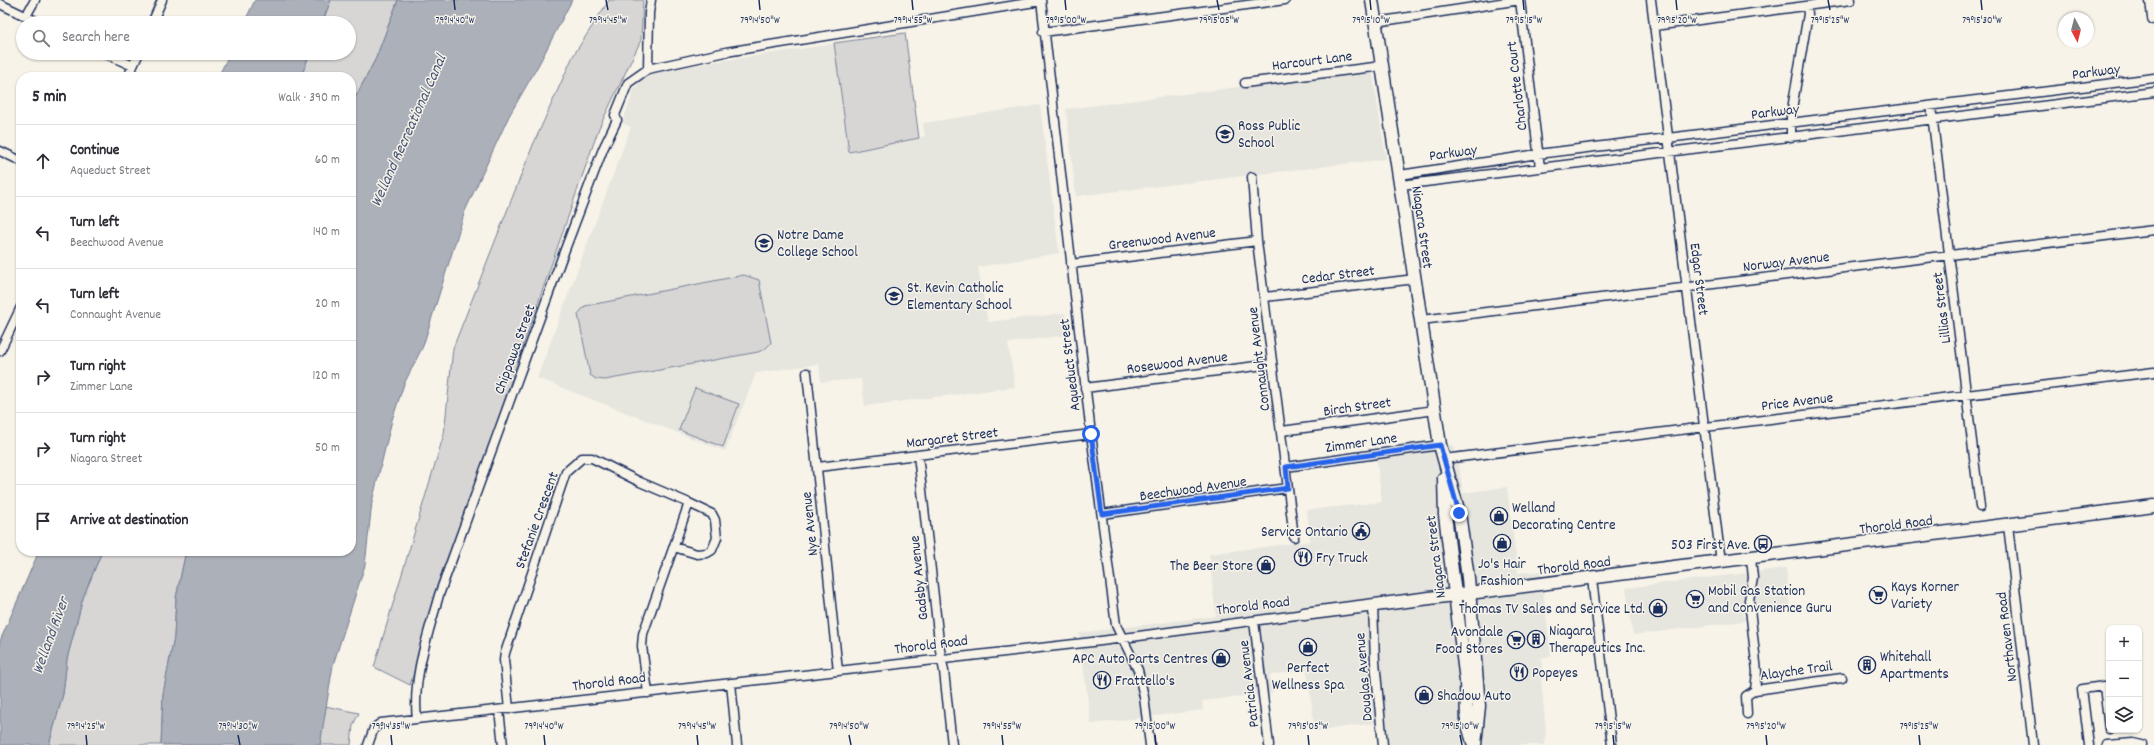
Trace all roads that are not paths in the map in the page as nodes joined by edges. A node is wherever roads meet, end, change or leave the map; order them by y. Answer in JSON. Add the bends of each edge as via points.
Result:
{"nodes":[{"id":1,"x":35,"y":0,"type":"edge"},
{"id":2,"x":162,"y":0,"type":"edge"},
{"id":3,"x":651,"y":0,"type":"edge"},
{"id":4,"x":1285,"y":0,"type":"edge"},
{"id":5,"x":1372,"y":0,"type":"edge"},
{"id":6,"x":1520,"y":0,"type":"edge"},
{"id":7,"x":1651,"y":0,"type":"edge"},
{"id":8,"x":1851,"y":0,"type":"edge"},
{"id":9,"x":2152,"y":0,"type":"edge"},
{"id":10,"x":1041,"y":1,"type":"edge"},
{"id":11,"x":0,"y":4,"type":"edge"},
{"id":12,"x":1807,"y":6,"type":"junction"},
{"id":13,"x":26,"y":16,"type":"joint"},
{"id":14,"x":155,"y":16,"type":"edge"},
{"id":15,"x":2154,"y":18,"type":"edge"},
{"id":16,"x":1376,"y":22,"type":"junction"},
{"id":17,"x":1654,"y":26,"type":"junction"},
{"id":18,"x":1043,"y":32,"type":"junction"},
{"id":19,"x":120,"y":60,"type":"edge"},
{"id":20,"x":136,"y":60,"type":"edge"},
{"id":21,"x":133,"y":66,"type":"junction"},
{"id":22,"x":1382,"y":66,"type":"junction"},
{"id":23,"x":648,"y":69,"type":"junction"},
{"id":24,"x":130,"y":72,"type":"edge"},
{"id":25,"x":2154,"y":78,"type":"edge"},
{"id":26,"x":1245,"y":83,"type":"dead end"},
{"id":27,"x":2040,"y":92,"type":"junction"},
{"id":28,"x":2154,"y":92,"type":"edge"},
{"id":29,"x":1931,"y":106,"type":"junction"},
{"id":30,"x":2043,"y":106,"type":"junction"},
{"id":31,"x":1933,"y":119,"type":"junction"},
{"id":32,"x":1790,"y":123,"type":"junction"},
{"id":33,"x":1791,"y":138,"type":"junction"},
{"id":34,"x":1668,"y":139,"type":"junction"},
{"id":35,"x":0,"y":151,"type":"edge"},
{"id":36,"x":1670,"y":152,"type":"junction"},
{"id":37,"x":1538,"y":154,"type":"junction"},
{"id":38,"x":16,"y":159,"type":"edge"},
{"id":39,"x":1540,"y":168,"type":"junction"},
{"id":40,"x":1252,"y":177,"type":"dead end"},
{"id":41,"x":1400,"y":180,"type":"junction"},
{"id":42,"x":2154,"y":230,"type":"edge"},
{"id":43,"x":1257,"y":241,"type":"junction"},
{"id":44,"x":1949,"y":255,"type":"junction"},
{"id":45,"x":1071,"y":264,"type":"junction"},
{"id":46,"x":1415,"y":279,"type":"junction"},
{"id":47,"x":1687,"y":287,"type":"junction"},
{"id":48,"x":1265,"y":297,"type":"junction"},
{"id":49,"x":16,"y":317,"type":"edge"},
{"id":50,"x":1421,"y":320,"type":"junction"},
{"id":51,"x":0,"y":351,"type":"edge"},
{"id":52,"x":1272,"y":364,"type":"junction"},
{"id":53,"x":2154,"y":372,"type":"edge"},
{"id":54,"x":807,"y":374,"type":"dead end"},
{"id":55,"x":1086,"y":388,"type":"junction"},
{"id":56,"x":1966,"y":394,"type":"junction"},
{"id":57,"x":1435,"y":410,"type":"junction"},
{"id":58,"x":1704,"y":427,"type":"junction"},
{"id":59,"x":1282,"y":431,"type":"junction"},
{"id":60,"x":1091,"y":434,"type":"junction"},
{"id":61,"x":1440,"y":445,"type":"junction"},
{"id":62,"x":918,"y":456,"type":"junction"},
{"id":63,"x":1444,"y":459,"type":"junction"},
{"id":64,"x":818,"y":467,"type":"junction"},
{"id":65,"x":1286,"y":467,"type":"junction"},
{"id":66,"x":1288,"y":488,"type":"junction"},
{"id":67,"x":690,"y":503,"type":"junction"},
{"id":68,"x":2154,"y":506,"type":"edge"},
{"id":69,"x":1980,"y":507,"type":"dead end"},
{"id":70,"x":1102,"y":514,"type":"junction"},
{"id":71,"x":2008,"y":525,"type":"junction"},
{"id":72,"x":1294,"y":537,"type":"dead end"},
{"id":73,"x":674,"y":547,"type":"junction"},
{"id":74,"x":1751,"y":558,"type":"junction"},
{"id":75,"x":1721,"y":562,"type":"junction"},
{"id":76,"x":1592,"y":579,"type":"junction"},
{"id":77,"x":1470,"y":594,"type":"junction"},
{"id":78,"x":1456,"y":596,"type":"junction"},
{"id":79,"x":1373,"y":606,"type":"junction"},
{"id":80,"x":1304,"y":614,"type":"joint"},
{"id":81,"x":1254,"y":620,"type":"junction"},
{"id":82,"x":1123,"y":638,"type":"junction"},
{"id":83,"x":941,"y":659,"type":"junction"},
{"id":84,"x":838,"y":671,"type":"junction"},
{"id":85,"x":1842,"y":678,"type":"dead end"},
{"id":86,"x":731,"y":683,"type":"junction"},
{"id":87,"x":1754,"y":690,"type":"junction"},
{"id":88,"x":648,"y":693,"type":"junction"},
{"id":89,"x":2106,"y":704,"type":"edge"},
{"id":90,"x":510,"y":709,"type":"junction"},
{"id":91,"x":499,"y":710,"type":"junction"},
{"id":92,"x":1747,"y":714,"type":"dead end"},
{"id":93,"x":417,"y":719,"type":"junction"},
{"id":94,"x":2109,"y":733,"type":"edge"},
{"id":95,"x":2111,"y":744,"type":"edge"},
{"id":96,"x":368,"y":745,"type":"edge"},
{"id":97,"x":503,"y":745,"type":"edge"},
{"id":98,"x":737,"y":745,"type":"edge"},
{"id":99,"x":952,"y":745,"type":"edge"},
{"id":100,"x":1150,"y":745,"type":"edge"},
{"id":101,"x":1269,"y":745,"type":"edge"},
{"id":102,"x":1383,"y":745,"type":"edge"},
{"id":103,"x":1475,"y":745,"type":"edge"},
{"id":104,"x":1612,"y":745,"type":"edge"},
{"id":105,"x":2033,"y":745,"type":"edge"},
{"id":106,"x":2089,"y":745,"type":"edge"},
{"id":107,"x":2107,"y":745,"type":"edge"},
{"id":108,"x":2142,"y":745,"type":"edge"}],
"edges":[{"from":1,"to":13,"type":"street"},
{"from":2,"to":14,"type":"street"},
{"from":3,"to":23,"type":"street"},
{"from":4,"to":18,"type":"street"},
{"from":5,"to":16,"type":"main road","name":"Niagara Street"},
{"from":6,"to":16,"type":"street"},
{"from":6,"to":37,"type":"street","name":"Charlotte Court"},
{"from":7,"to":17,"type":"street","name":"Edgar Street"},
{"from":8,"to":12,"type":"street"},
{"from":9,"to":15,"type":"main road"},
{"from":10,"to":18,"type":"street","name":"Aqueduct Street"},
{"from":10,"to":23,"type":"street","via":[[726,52]]},
{"from":11,"to":13,"type":"street"},
{"from":12,"to":17,"type":"street"},
{"from":12,"to":32,"type":"street","via":[[1808,14]]},
{"from":16,"to":22,"type":"main road","name":"Niagara Street"},
{"from":17,"to":34,"type":"street","name":"Edgar Street"},
{"from":18,"to":45,"type":"street","name":"Aqueduct Street"},
{"from":19,"to":21,"type":"street"},
{"from":20,"to":21,"type":"street"},
{"from":21,"to":24,"type":"street"},
{"from":22,"to":26,"type":"street","name":"Harcourt Lane"},
{"from":22,"to":41,"type":"main road","name":"Niagara Street"},
{"from":23,"to":93,"type":"street","name":"Chippawa Street","via":[[628,83],[619,105],[615,115],[617,120],[603,149],[457,542],[425,645],[414,698]]},
{"from":25,"to":27,"type":"street","name":"Parkway"},
{"from":27,"to":29,"type":"street","name":"Parkway"},
{"from":27,"to":30,"type":"street"},
{"from":28,"to":30,"type":"street","name":"Parkway"},
{"from":29,"to":31,"type":"street","name":"Lillias Street"},
{"from":29,"to":32,"type":"street","name":"Parkway"},
{"from":30,"to":31,"type":"street","name":"Parkway"},
{"from":31,"to":33,"type":"street","name":"Parkway"},
{"from":31,"to":44,"type":"street","name":"Lillias Street"},
{"from":32,"to":33,"type":"street"},
{"from":32,"to":34,"type":"street","name":"Parkway"},
{"from":33,"to":36,"type":"street","name":"Parkway"},
{"from":34,"to":36,"type":"street","name":"Edgar Street"},
{"from":34,"to":37,"type":"street","name":"Parkway"},
{"from":35,"to":38,"type":"street"},
{"from":36,"to":39,"type":"street","name":"Parkway"},
{"from":36,"to":47,"type":"street","name":"Edgar Street"},
{"from":37,"to":39,"type":"street","name":"Charlotte Court"},
{"from":37,"to":41,"type":"street","name":"Parkway"},
{"from":39,"to":41,"type":"street","name":"Parkway"},
{"from":40,"to":43,"type":"street","name":"Connaught Avenue"},
{"from":41,"to":46,"type":"main road","name":"Niagara Street"},
{"from":42,"to":44,"type":"street","name":"Norway Avenue"},
{"from":43,"to":45,"type":"street","name":"Greenwood Avenue"},
{"from":43,"to":48,"type":"street","name":"Connaught Avenue"},
{"from":44,"to":47,"type":"street","name":"Norway Avenue"},
{"from":44,"to":56,"type":"street","name":"Lillias Street"},
{"from":45,"to":55,"type":"street","name":"Aqueduct Street"},
{"from":46,"to":48,"type":"street","name":"Cedar Street"},
{"from":46,"to":50,"type":"main road","name":"Niagara Street"},
{"from":47,"to":50,"type":"street","name":"Norway Avenue"},
{"from":47,"to":58,"type":"street","name":"Edgar Street"},
{"from":48,"to":52,"type":"street","name":"Connaught Avenue"},
{"from":49,"to":51,"type":"street"},
{"from":50,"to":57,"type":"main road","name":"Niagara Street"},
{"from":52,"to":55,"type":"street","name":"Rosewood Avenue"},
{"from":52,"to":59,"type":"street","name":"Connaught Avenue"},
{"from":53,"to":56,"type":"street","name":"Price Avenue"},
{"from":54,"to":64,"type":"street","name":"Nye Avenue"},
{"from":55,"to":60,"type":"street","name":"Aqueduct Street"},
{"from":56,"to":58,"type":"street","name":"Price Avenue"},
{"from":56,"to":69,"type":"street","name":"Lillias Street"},
{"from":57,"to":59,"type":"street","name":"Birch Street"},
{"from":57,"to":61,"type":"main road","name":"Niagara Street"},
{"from":58,"to":63,"type":"street","name":"Price Avenue"},
{"from":58,"to":75,"type":"street","name":"Edgar Street"},
{"from":59,"to":65,"type":"street","name":"Connaught Avenue"},
{"from":60,"to":62,"type":"street","name":"Margaret Street"},
{"from":60,"to":70,"type":"street","name":"Aqueduct Street"},
{"from":61,"to":63,"type":"main road","name":"Niagara Street"},
{"from":61,"to":65,"type":"street","name":"Zimmer Lane"},
{"from":62,"to":64,"type":"street","name":"Margaret Street"},
{"from":62,"to":83,"type":"street","name":"Gadsby Avenue"},
{"from":63,"to":77,"type":"main road","name":"Niagara Street","via":[[1459,513]]},
{"from":63,"to":78,"type":"main road","name":"Niagara Street","via":[[1445,515]]},
{"from":64,"to":84,"type":"street","name":"Nye Avenue"},
{"from":65,"to":66,"type":"street","name":"Connaught Avenue"},
{"from":66,"to":70,"type":"street","name":"Beechwood Avenue"},
{"from":66,"to":72,"type":"street","name":"Connaught Avenue"},
{"from":67,"to":73,"type":"street"},
{"from":67,"to":73,"type":"street","name":"Stefanie Crescent","via":[[707,511],[715,520],[715,547],[704,554]]},
{"from":67,"to":90,"type":"street","name":"Stefanie Crescent","via":[[592,458],[582,458],[566,472],[505,653]]},
{"from":68,"to":71,"type":"main road","name":"Thorold Road"},
{"from":70,"to":82,"type":"street","name":"Aqueduct Street","via":[[1116,625]]},
{"from":71,"to":74,"type":"main road","name":"Thorold Road"},
{"from":71,"to":105,"type":"street","name":"Northaven Road"},
{"from":73,"to":88,"type":"street","via":[[643,634],[642,646]]},
{"from":74,"to":75,"type":"main road","name":"Thorold Road"},
{"from":74,"to":87,"type":"street","via":[[1753,578],[1749,600],[1757,672]]},
{"from":75,"to":76,"type":"main road","name":"Thorold Road"},
{"from":76,"to":77,"type":"main road","name":"Thorold Road"},
{"from":76,"to":104,"type":"street"},
{"from":77,"to":78,"type":"main road","name":"Thorold Road"},
{"from":77,"to":103,"type":"main road","name":"Niagara Street","via":[[1478,706]]},
{"from":78,"to":79,"type":"main road","name":"Thorold Road"},
{"from":78,"to":103,"type":"main road","name":"Niagara Street","via":[[1466,681],[1467,722]]},
{"from":79,"to":80,"type":"main road","name":"Thorold Road"},
{"from":79,"to":102,"type":"street","name":"Douglas Avenue","via":[[1375,662]]},
{"from":80,"to":81,"type":"street","name":"Thorold Road"},
{"from":81,"to":82,"type":"street","name":"Thorold Road"},
{"from":81,"to":101,"type":"street","name":"Patricia Avenue"},
{"from":82,"to":83,"type":"street","name":"Thorold Road"},
{"from":82,"to":100,"type":"street","name":"Aqueduct Street","via":[[1142,684]]},
{"from":83,"to":84,"type":"street","name":"Thorold Road"},
{"from":83,"to":99,"type":"street","name":"Gadsby Avenue"},
{"from":84,"to":86,"type":"street","name":"Thorold Road"},
{"from":85,"to":87,"type":"street","name":"Alayche Trail"},
{"from":86,"to":88,"type":"street","name":"Thorold Road"},
{"from":86,"to":98,"type":"street"},
{"from":87,"to":92,"type":"street","via":[[1746,696]]},
{"from":88,"to":90,"type":"street","name":"Thorold Road"},
{"from":89,"to":106,"type":"street","via":[[2104,686],[2082,689]]},
{"from":90,"to":91,"type":"street","name":"Thorold Road"},
{"from":91,"to":93,"type":"street","name":"Thorold Road"},
{"from":91,"to":97,"type":"street"},
{"from":93,"to":96,"type":"street","name":"Thorold Road","via":[[378,724]]},
{"from":94,"to":95,"type":"street"},
{"from":95,"to":107,"type":"street"},
{"from":95,"to":108,"type":"street"}]}
